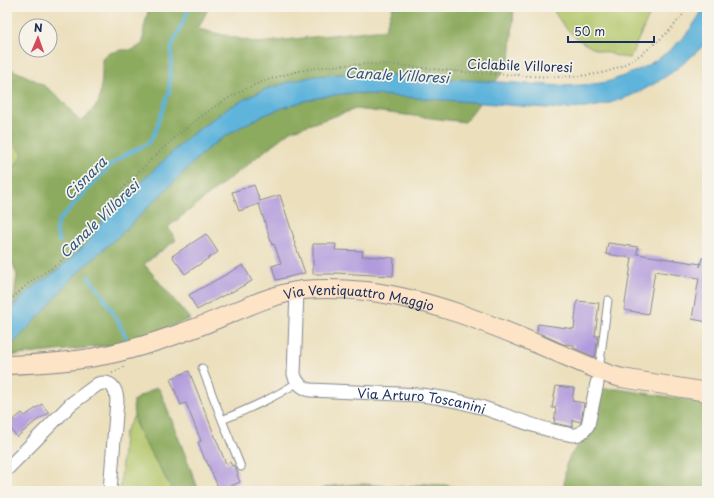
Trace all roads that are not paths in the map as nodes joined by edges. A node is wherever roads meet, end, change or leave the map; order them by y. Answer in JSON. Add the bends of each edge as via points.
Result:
{"nodes":[{"id":1,"x":297,"y":291,"type":"junction"},
{"id":2,"x":608,"y":300,"type":"dead end"},
{"id":3,"x":7,"y":365,"type":"edge"},
{"id":4,"x":202,"y":368,"type":"dead end"},
{"id":5,"x":598,"y":377,"type":"junction"},
{"id":6,"x":298,"y":382,"type":"junction"},
{"id":7,"x":707,"y":392,"type":"edge"},
{"id":8,"x":222,"y":420,"type":"junction"},
{"id":9,"x":241,"y":467,"type":"dead end"},
{"id":10,"x":7,"y":469,"type":"edge"},
{"id":11,"x":110,"y":491,"type":"edge"}],
"edges":[{"from":1,"to":3,"type":"street","name":"Via Ventiquattro Maggio","via":[[124,351],[75,360]]},
{"from":1,"to":5,"type":"street","name":"Via Ventiquattro Maggio","via":[[348,289],[416,300],[514,334]]},
{"from":1,"to":6,"type":"street","via":[[294,374]]},
{"from":2,"to":5,"type":"lane"},
{"from":4,"to":8,"type":"lane"},
{"from":5,"to":6,"type":"street","name":"Via Arturo Toscanini","via":[[588,425],[586,430],[575,435],[538,427],[470,404],[437,396],[310,390]]},
{"from":5,"to":7,"type":"street","name":"Via Ventiquattro Maggio","via":[[622,378]]},
{"from":6,"to":8,"type":"lane","via":[[269,399]]},
{"from":8,"to":9,"type":"lane"},
{"from":10,"to":11,"type":"street","via":[[72,404],[104,382],[115,389],[117,400]]}]}
